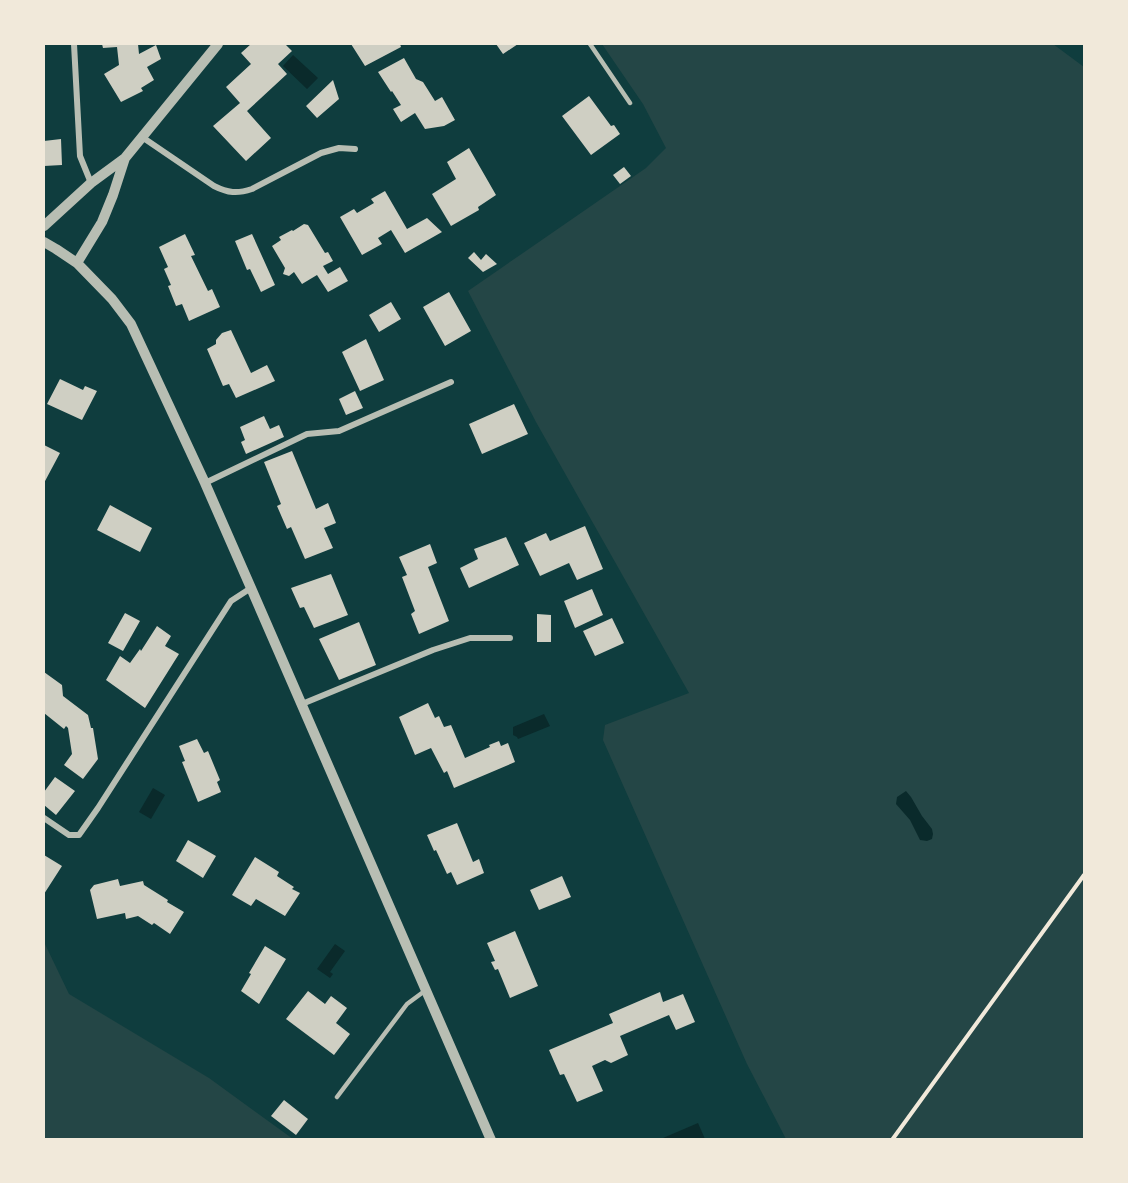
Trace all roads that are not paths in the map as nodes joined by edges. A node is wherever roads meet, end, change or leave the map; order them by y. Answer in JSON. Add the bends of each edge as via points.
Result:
{"nodes":[{"id":1,"x":74,"y":44,"type":"edge"},
{"id":2,"x":218,"y":44,"type":"edge"},
{"id":3,"x":590,"y":44,"type":"edge"},
{"id":4,"x":630,"y":103,"type":"dead end"},
{"id":5,"x":142,"y":137,"type":"junction"},
{"id":6,"x":355,"y":149,"type":"dead end"},
{"id":7,"x":125,"y":158,"type":"junction"},
{"id":8,"x":91,"y":183,"type":"junction"},
{"id":9,"x":44,"y":226,"type":"edge"},
{"id":10,"x":44,"y":242,"type":"edge"},
{"id":11,"x":77,"y":263,"type":"junction"},
{"id":12,"x":451,"y":382,"type":"dead end"},
{"id":13,"x":205,"y":483,"type":"junction"},
{"id":14,"x":251,"y":588,"type":"junction"},
{"id":15,"x":510,"y":638,"type":"dead end"},
{"id":16,"x":302,"y":704,"type":"junction"},
{"id":17,"x":44,"y":818,"type":"edge"},
{"id":18,"x":426,"y":990,"type":"junction"},
{"id":19,"x":337,"y":1097,"type":"dead end"},
{"id":20,"x":491,"y":1140,"type":"edge"}],
"edges":[{"from":1,"to":8,"type":"street","via":[[80,156]]},
{"from":2,"to":5,"type":"street"},
{"from":3,"to":4,"type":"lane"},
{"from":5,"to":6,"type":"street","via":[[214,186],[234,192],[252,189],[321,153]]},
{"from":5,"to":7,"type":"street"},
{"from":7,"to":8,"type":"street"},
{"from":7,"to":11,"type":"street","via":[[102,222]]},
{"from":8,"to":9,"type":"street"},
{"from":10,"to":11,"type":"street"},
{"from":11,"to":13,"type":"street","via":[[112,298],[131,324]]},
{"from":12,"to":13,"type":"street","via":[[339,431],[307,434]]},
{"from":13,"to":14,"type":"street"},
{"from":14,"to":16,"type":"street"},
{"from":14,"to":17,"type":"street","via":[[231,601],[79,835],[69,835]]},
{"from":15,"to":16,"type":"street","via":[[470,638]]},
{"from":16,"to":18,"type":"street"},
{"from":18,"to":19,"type":"lane","via":[[407,1004]]},
{"from":18,"to":20,"type":"street"}]}
